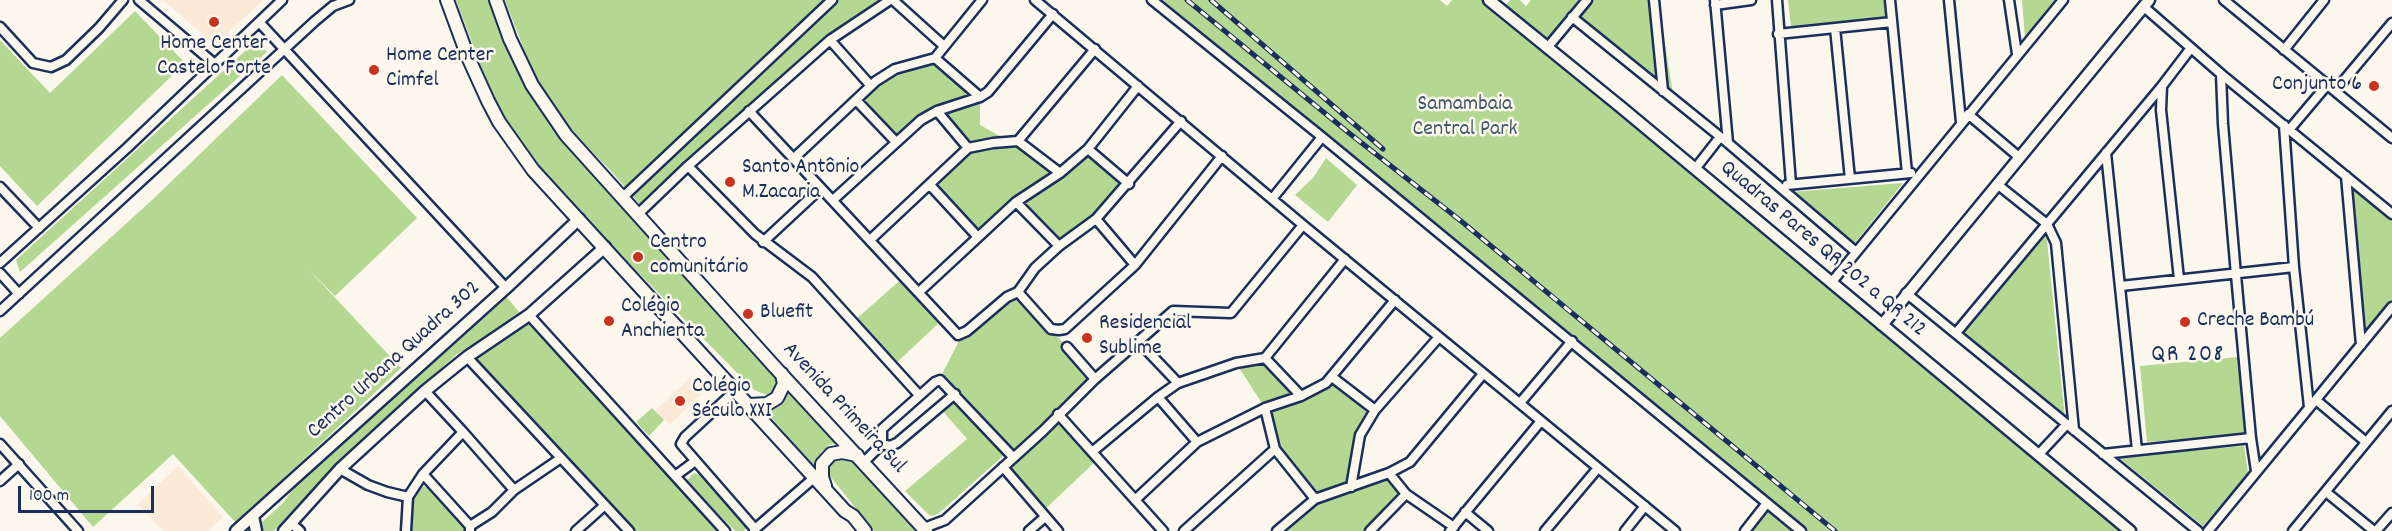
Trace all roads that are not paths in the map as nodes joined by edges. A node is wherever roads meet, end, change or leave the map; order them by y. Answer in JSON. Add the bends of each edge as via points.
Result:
{"nodes":[{"id":1,"x":123,"y":0,"type":"edge"},
{"id":2,"x":139,"y":0,"type":"edge"},
{"id":3,"x":282,"y":0,"type":"edge"},
{"id":4,"x":350,"y":0,"type":"edge"},
{"id":5,"x":447,"y":0,"type":"edge"},
{"id":6,"x":495,"y":0,"type":"edge"},
{"id":7,"x":832,"y":0,"type":"edge"},
{"id":8,"x":892,"y":0,"type":"edge"},
{"id":9,"x":982,"y":0,"type":"edge"},
{"id":10,"x":1035,"y":0,"type":"edge"},
{"id":11,"x":1152,"y":0,"type":"edge"},
{"id":12,"x":1587,"y":0,"type":"edge"},
{"id":13,"x":1654,"y":0,"type":"edge"},
{"id":14,"x":1751,"y":0,"type":"edge"},
{"id":15,"x":1777,"y":0,"type":"edge"},
{"id":16,"x":1890,"y":0,"type":"edge"},
{"id":17,"x":1949,"y":0,"type":"edge"},
{"id":18,"x":2009,"y":0,"type":"edge"},
{"id":19,"x":2063,"y":0,"type":"edge"},
{"id":20,"x":2324,"y":0,"type":"edge"},
{"id":21,"x":1495,"y":2,"type":"edge"},
{"id":22,"x":2230,"y":2,"type":"edge"},
{"id":23,"x":332,"y":3,"type":"edge"},
{"id":24,"x":1715,"y":3,"type":"edge"},
{"id":25,"x":2146,"y":3,"type":"edge"},
{"id":26,"x":1053,"y":14,"type":"junction"},
{"id":27,"x":1572,"y":17,"type":"junction"},
{"id":28,"x":1892,"y":22,"type":"junction"},
{"id":29,"x":260,"y":23,"type":"junction"},
{"id":30,"x":2392,"y":24,"type":"edge"},
{"id":31,"x":0,"y":27,"type":"edge"},
{"id":32,"x":1835,"y":28,"type":"junction"},
{"id":33,"x":1778,"y":34,"type":"junction"},
{"id":34,"x":830,"y":40,"type":"junction"},
{"id":35,"x":944,"y":46,"type":"junction"},
{"id":36,"x":1547,"y":48,"type":"junction"},
{"id":37,"x":2191,"y":48,"type":"junction"},
{"id":38,"x":1095,"y":49,"type":"junction"},
{"id":39,"x":284,"y":50,"type":"junction"},
{"id":40,"x":2284,"y":50,"type":"junction"},
{"id":41,"x":2017,"y":54,"type":"junction"},
{"id":42,"x":935,"y":58,"type":"junction"},
{"id":43,"x":216,"y":65,"type":"junction"},
{"id":44,"x":2221,"y":74,"type":"junction"},
{"id":45,"x":871,"y":86,"type":"junction"},
{"id":46,"x":1138,"y":86,"type":"junction"},
{"id":47,"x":2162,"y":86,"type":"junction"},
{"id":48,"x":2331,"y":88,"type":"junction"},
{"id":49,"x":1663,"y":91,"type":"junction"},
{"id":50,"x":980,"y":98,"type":"junction"},
{"id":51,"x":856,"y":100,"type":"junction"},
{"id":52,"x":749,"y":111,"type":"junction"},
{"id":53,"x":937,"y":111,"type":"junction"},
{"id":54,"x":1968,"y":114,"type":"junction"},
{"id":55,"x":1181,"y":121,"type":"junction"},
{"id":56,"x":1961,"y":122,"type":"junction"},
{"id":57,"x":2286,"y":128,"type":"junction"},
{"id":58,"x":2390,"y":134,"type":"edge"},
{"id":59,"x":1322,"y":136,"type":"junction"},
{"id":60,"x":1724,"y":140,"type":"junction"},
{"id":61,"x":1018,"y":141,"type":"junction"},
{"id":62,"x":896,"y":142,"type":"junction"},
{"id":63,"x":968,"y":148,"type":"junction"},
{"id":64,"x":1088,"y":149,"type":"junction"},
{"id":65,"x":2106,"y":153,"type":"junction"},
{"id":66,"x":1222,"y":156,"type":"junction"},
{"id":67,"x":2019,"y":157,"type":"junction"},
{"id":68,"x":793,"y":159,"type":"junction"},
{"id":69,"x":688,"y":166,"type":"junction"},
{"id":70,"x":1695,"y":169,"type":"junction"},
{"id":71,"x":1921,"y":171,"type":"junction"},
{"id":72,"x":1060,"y":173,"type":"junction"},
{"id":73,"x":1907,"y":173,"type":"junction"},
{"id":74,"x":2346,"y":176,"type":"junction"},
{"id":75,"x":1850,"y":179,"type":"junction"},
{"id":76,"x":1129,"y":184,"type":"junction"},
{"id":77,"x":1791,"y":184,"type":"junction"},
{"id":78,"x":1997,"y":184,"type":"junction"},
{"id":79,"x":930,"y":185,"type":"junction"},
{"id":80,"x":0,"y":187,"type":"edge"},
{"id":81,"x":1778,"y":187,"type":"junction"},
{"id":82,"x":821,"y":188,"type":"junction"},
{"id":83,"x":622,"y":198,"type":"junction"},
{"id":84,"x":1272,"y":199,"type":"junction"},
{"id":85,"x":833,"y":200,"type":"junction"},
{"id":86,"x":1016,"y":202,"type":"junction"},
{"id":87,"x":2392,"y":214,"type":"edge"},
{"id":88,"x":638,"y":215,"type":"junction"},
{"id":89,"x":579,"y":219,"type":"junction"},
{"id":90,"x":1096,"y":219,"type":"junction"},
{"id":91,"x":2047,"y":224,"type":"junction"},
{"id":92,"x":1304,"y":225,"type":"junction"},
{"id":93,"x":39,"y":228,"type":"junction"},
{"id":94,"x":977,"y":236,"type":"junction"},
{"id":95,"x":870,"y":240,"type":"junction"},
{"id":96,"x":764,"y":242,"type":"junction"},
{"id":97,"x":1059,"y":246,"type":"junction"},
{"id":98,"x":605,"y":247,"type":"junction"},
{"id":99,"x":1856,"y":252,"type":"junction"},
{"id":100,"x":1345,"y":259,"type":"junction"},
{"id":101,"x":0,"y":263,"type":"edge"},
{"id":102,"x":1135,"y":265,"type":"junction"},
{"id":103,"x":2294,"y":267,"type":"junction"},
{"id":104,"x":0,"y":273,"type":"edge"},
{"id":105,"x":2236,"y":275,"type":"junction"},
{"id":106,"x":2179,"y":279,"type":"junction"},
{"id":107,"x":1831,"y":283,"type":"junction"},
{"id":108,"x":2121,"y":286,"type":"junction"},
{"id":109,"x":506,"y":288,"type":"junction"},
{"id":110,"x":919,"y":292,"type":"junction"},
{"id":111,"x":1018,"y":292,"type":"junction"},
{"id":112,"x":1906,"y":293,"type":"junction"},
{"id":113,"x":19,"y":294,"type":"junction"},
{"id":114,"x":1395,"y":300,"type":"junction"},
{"id":115,"x":2392,"y":307,"type":"edge"},
{"id":116,"x":0,"y":311,"type":"edge"},
{"id":117,"x":529,"y":315,"type":"junction"},
{"id":118,"x":1882,"y":325,"type":"junction"},
{"id":119,"x":1956,"y":333,"type":"junction"},
{"id":120,"x":1439,"y":337,"type":"junction"},
{"id":121,"x":1138,"y":340,"type":"junction"},
{"id":122,"x":1572,"y":341,"type":"junction"},
{"id":123,"x":2361,"y":345,"type":"junction"},
{"id":124,"x":1066,"y":348,"type":"dead end"},
{"id":125,"x":467,"y":357,"type":"junction"},
{"id":126,"x":1265,"y":358,"type":"junction"},
{"id":127,"x":782,"y":374,"type":"junction"},
{"id":128,"x":1483,"y":374,"type":"junction"},
{"id":129,"x":1332,"y":377,"type":"junction"},
{"id":130,"x":1095,"y":379,"type":"junction"},
{"id":131,"x":1178,"y":383,"type":"junction"},
{"id":132,"x":736,"y":390,"type":"junction"},
{"id":133,"x":425,"y":391,"type":"junction"},
{"id":134,"x":955,"y":394,"type":"junction"},
{"id":135,"x":919,"y":396,"type":"junction"},
{"id":136,"x":1301,"y":396,"type":"junction"},
{"id":137,"x":1158,"y":397,"type":"junction"},
{"id":138,"x":2316,"y":400,"type":"junction"},
{"id":139,"x":1520,"y":403,"type":"junction"},
{"id":140,"x":750,"y":405,"type":"junction"},
{"id":141,"x":2309,"y":407,"type":"junction"},
{"id":142,"x":1265,"y":408,"type":"junction"},
{"id":143,"x":1376,"y":410,"type":"junction"},
{"id":144,"x":2392,"y":411,"type":"edge"},
{"id":145,"x":1058,"y":414,"type":"junction"},
{"id":146,"x":1541,"y":421,"type":"junction"},
{"id":147,"x":2071,"y":427,"type":"junction"},
{"id":148,"x":463,"y":432,"type":"junction"},
{"id":149,"x":2251,"y":438,"type":"junction"},
{"id":150,"x":1197,"y":442,"type":"junction"},
{"id":151,"x":2366,"y":442,"type":"junction"},
{"id":152,"x":0,"y":444,"type":"edge"},
{"id":153,"x":882,"y":444,"type":"junction"},
{"id":154,"x":1275,"y":449,"type":"junction"},
{"id":155,"x":2137,"y":450,"type":"junction"},
{"id":156,"x":1092,"y":452,"type":"junction"},
{"id":157,"x":2039,"y":454,"type":"junction"},
{"id":158,"x":2103,"y":454,"type":"junction"},
{"id":159,"x":1013,"y":457,"type":"junction"},
{"id":160,"x":561,"y":458,"type":"junction"},
{"id":161,"x":861,"y":459,"type":"junction"},
{"id":162,"x":694,"y":462,"type":"junction"},
{"id":163,"x":19,"y":464,"type":"junction"},
{"id":164,"x":1003,"y":467,"type":"junction"},
{"id":165,"x":1598,"y":468,"type":"junction"},
{"id":166,"x":340,"y":469,"type":"junction"},
{"id":167,"x":2256,"y":471,"type":"junction"},
{"id":168,"x":1389,"y":473,"type":"junction"},
{"id":169,"x":423,"y":474,"type":"junction"},
{"id":170,"x":675,"y":476,"type":"junction"},
{"id":171,"x":815,"y":477,"type":"junction"},
{"id":172,"x":0,"y":481,"type":"edge"},
{"id":173,"x":826,"y":488,"type":"junction"},
{"id":174,"x":1351,"y":488,"type":"junction"},
{"id":175,"x":514,"y":490,"type":"junction"},
{"id":176,"x":2326,"y":492,"type":"junction"},
{"id":177,"x":1406,"y":494,"type":"junction"},
{"id":178,"x":408,"y":496,"type":"junction"},
{"id":179,"x":1315,"y":499,"type":"junction"},
{"id":180,"x":1135,"y":500,"type":"junction"},
{"id":181,"x":1767,"y":503,"type":"junction"},
{"id":182,"x":605,"y":505,"type":"junction"},
{"id":183,"x":1645,"y":506,"type":"junction"},
{"id":184,"x":1465,"y":512,"type":"junction"},
{"id":185,"x":2392,"y":513,"type":"edge"},
{"id":186,"x":253,"y":516,"type":"junction"},
{"id":187,"x":1045,"y":517,"type":"junction"},
{"id":188,"x":945,"y":520,"type":"junction"},
{"id":189,"x":2383,"y":527,"type":"edge"},
{"id":190,"x":470,"y":528,"type":"edge"},
{"id":191,"x":292,"y":529,"type":"edge"},
{"id":192,"x":1452,"y":529,"type":"edge"},
{"id":193,"x":754,"y":530,"type":"edge"},
{"id":194,"x":925,"y":530,"type":"edge"},
{"id":195,"x":78,"y":531,"type":"edge"},
{"id":196,"x":236,"y":531,"type":"edge"},
{"id":197,"x":256,"y":531,"type":"edge"},
{"id":198,"x":406,"y":531,"type":"edge"},
{"id":199,"x":576,"y":531,"type":"edge"},
{"id":200,"x":629,"y":531,"type":"edge"},
{"id":201,"x":725,"y":531,"type":"edge"},
{"id":202,"x":865,"y":531,"type":"edge"},
{"id":203,"x":943,"y":531,"type":"edge"},
{"id":204,"x":1029,"y":531,"type":"edge"},
{"id":205,"x":1058,"y":531,"type":"edge"},
{"id":206,"x":1162,"y":531,"type":"edge"},
{"id":207,"x":1184,"y":531,"type":"edge"},
{"id":208,"x":1277,"y":531,"type":"edge"},
{"id":209,"x":1370,"y":531,"type":"edge"},
{"id":210,"x":1488,"y":531,"type":"edge"},
{"id":211,"x":1545,"y":531,"type":"edge"},
{"id":212,"x":1625,"y":531,"type":"edge"},
{"id":213,"x":1675,"y":531,"type":"edge"},
{"id":214,"x":1745,"y":531,"type":"edge"},
{"id":215,"x":1801,"y":531,"type":"edge"},
{"id":216,"x":2130,"y":531,"type":"edge"},
{"id":217,"x":2198,"y":531,"type":"edge"},
{"id":218,"x":2208,"y":531,"type":"edge"},
{"id":219,"x":2293,"y":531,"type":"edge"},
{"id":220,"x":2375,"y":531,"type":"edge"}],
"edges":[{"from":1,"to":31,"type":"street","via":[[66,60],[51,67],[33,63]]},
{"from":2,"to":43,"type":"street"},
{"from":3,"to":29,"type":"street"},
{"from":4,"to":23,"type":"street"},
{"from":5,"to":89,"type":"main road","via":[[475,74],[499,122],[533,170]]},
{"from":6,"to":83,"type":"main road","name":"Avenida Primeira Sul","via":[[527,76],[548,112]]},
{"from":7,"to":83,"type":"street"},
{"from":8,"to":34,"type":"street"},
{"from":8,"to":35,"type":"street"},
{"from":9,"to":35,"type":"street"},
{"from":10,"to":26,"type":"street"},
{"from":11,"to":59,"type":"street"},
{"from":12,"to":27,"type":"street"},
{"from":13,"to":49,"type":"street"},
{"from":14,"to":24,"type":"street"},
{"from":15,"to":33,"type":"street"},
{"from":16,"to":28,"type":"street"},
{"from":17,"to":56,"type":"street"},
{"from":18,"to":41,"type":"street"},
{"from":19,"to":41,"type":"street"},
{"from":20,"to":40,"type":"street"},
{"from":21,"to":36,"type":"street","name":"Quadras Pares QR 202 a QR 212"},
{"from":22,"to":40,"type":"street"},
{"from":23,"to":39,"type":"street"},
{"from":24,"to":60,"type":"street"},
{"from":25,"to":37,"type":"street"},
{"from":25,"to":67,"type":"street"},
{"from":26,"to":38,"type":"street"},
{"from":26,"to":50,"type":"street"},
{"from":27,"to":36,"type":"street"},
{"from":27,"to":49,"type":"street"},
{"from":28,"to":32,"type":"street"},
{"from":28,"to":73,"type":"street"},
{"from":29,"to":39,"type":"street"},
{"from":29,"to":43,"type":"street"},
{"from":30,"to":48,"type":"street"},
{"from":32,"to":33,"type":"street"},
{"from":32,"to":75,"type":"street"},
{"from":33,"to":77,"type":"street"},
{"from":34,"to":45,"type":"street"},
{"from":34,"to":52,"type":"street"},
{"from":35,"to":42,"type":"street"},
{"from":36,"to":70,"type":"street","name":"Quadras Pares QR 202 a QR 212"},
{"from":37,"to":44,"type":"street"},
{"from":37,"to":47,"type":"street"},
{"from":38,"to":46,"type":"street"},
{"from":38,"to":61,"type":"street"},
{"from":39,"to":109,"type":"street"},
{"from":39,"to":113,"type":"street"},
{"from":40,"to":48,"type":"street"},
{"from":41,"to":54,"type":"street"},
{"from":42,"to":45,"type":"street","via":[[895,69]]},
{"from":42,"to":50,"type":"street"},
{"from":43,"to":93,"type":"street"},
{"from":44,"to":57,"type":"street"},
{"from":44,"to":105,"type":"street"},
{"from":45,"to":51,"type":"street"},
{"from":46,"to":55,"type":"street"},
{"from":46,"to":64,"type":"street"},
{"from":47,"to":65,"type":"street"},
{"from":47,"to":106,"type":"street","via":[[2161,110]]},
{"from":48,"to":57,"type":"street"},
{"from":48,"to":58,"type":"street"},
{"from":49,"to":60,"type":"street"},
{"from":50,"to":53,"type":"street"},
{"from":51,"to":62,"type":"street"},
{"from":51,"to":68,"type":"street"},
{"from":52,"to":68,"type":"street"},
{"from":52,"to":69,"type":"street"},
{"from":53,"to":62,"type":"street"},
{"from":53,"to":63,"type":"street"},
{"from":54,"to":56,"type":"street"},
{"from":54,"to":67,"type":"street"},
{"from":55,"to":66,"type":"street"},
{"from":55,"to":76,"type":"street"},
{"from":56,"to":71,"type":"street"},
{"from":57,"to":74,"type":"street"},
{"from":57,"to":103,"type":"street"},
{"from":59,"to":84,"type":"street"},
{"from":59,"to":122,"type":"street"},
{"from":60,"to":70,"type":"street"},
{"from":60,"to":81,"type":"street"},
{"from":61,"to":63,"type":"street"},
{"from":61,"to":72,"type":"street"},
{"from":62,"to":85,"type":"street"},
{"from":63,"to":79,"type":"street"},
{"from":64,"to":72,"type":"street"},
{"from":64,"to":76,"type":"street"},
{"from":65,"to":91,"type":"street"},
{"from":65,"to":108,"type":"street"},
{"from":66,"to":84,"type":"street"},
{"from":66,"to":102,"type":"street"},
{"from":67,"to":78,"type":"street"},
{"from":68,"to":82,"type":"street"},
{"from":69,"to":88,"type":"street"},
{"from":69,"to":96,"type":"street"},
{"from":70,"to":107,"type":"street","name":"Quadras Pares QR 202 a QR 212"},
{"from":71,"to":73,"type":"street"},
{"from":71,"to":99,"type":"street"},
{"from":72,"to":86,"type":"street"},
{"from":73,"to":75,"type":"street"},
{"from":74,"to":87,"type":"street"},
{"from":74,"to":123,"type":"street"},
{"from":75,"to":77,"type":"street"},
{"from":76,"to":90,"type":"street"},
{"from":77,"to":81,"type":"street"},
{"from":78,"to":91,"type":"street"},
{"from":78,"to":112,"type":"street"},
{"from":79,"to":94,"type":"street"},
{"from":79,"to":95,"type":"street"},
{"from":80,"to":93,"type":"street"},
{"from":81,"to":99,"type":"street"},
{"from":82,"to":85,"type":"street"},
{"from":82,"to":96,"type":"street"},
{"from":83,"to":88,"type":"main road","name":"Avenida Primeira Sul"},
{"from":84,"to":92,"type":"street"},
{"from":85,"to":95,"type":"street"},
{"from":86,"to":94,"type":"street"},
{"from":86,"to":97,"type":"street"},
{"from":88,"to":127,"type":"main road","name":"Avenida Primeira Sul"},
{"from":89,"to":98,"type":"main road"},
{"from":89,"to":109,"type":"street","name":"Centro Urbana Quadra 302"},
{"from":90,"to":97,"type":"street"},
{"from":90,"to":102,"type":"street"},
{"from":91,"to":119,"type":"street"},
{"from":91,"to":147,"type":"street","via":[[2056,243]]},
{"from":92,"to":100,"type":"street"},
{"from":92,"to":121,"type":"street","via":[[1231,313],[1173,311]]},
{"from":93,"to":101,"type":"street"},
{"from":94,"to":110,"type":"street"},
{"from":95,"to":110,"type":"street"},
{"from":96,"to":135,"type":"street","via":[[812,277]]},
{"from":97,"to":111,"type":"street","via":[[1035,268]]},
{"from":98,"to":117,"type":"street","name":"Centro Urbana Quadra 302"},
{"from":98,"to":132,"type":"main road"},
{"from":99,"to":107,"type":"street"},
{"from":100,"to":114,"type":"street"},
{"from":100,"to":126,"type":"street"},
{"from":102,"to":111,"type":"street","via":[[1059,330],[1051,328]]},
{"from":103,"to":105,"type":"street"},
{"from":103,"to":141,"type":"street"},
{"from":104,"to":113,"type":"street"},
{"from":105,"to":106,"type":"street"},
{"from":105,"to":149,"type":"street"},
{"from":106,"to":108,"type":"street"},
{"from":107,"to":118,"type":"street","name":"Quadras Pares QR 202 a QR 212"},
{"from":108,"to":155,"type":"street"},
{"from":109,"to":186,"type":"street","name":"Centro Urbana Quadra 302"},
{"from":110,"to":111,"type":"street","via":[[958,334]]},
{"from":112,"to":118,"type":"street"},
{"from":112,"to":119,"type":"street"},
{"from":113,"to":116,"type":"street"},
{"from":114,"to":120,"type":"street"},
{"from":114,"to":129,"type":"street"},
{"from":115,"to":123,"type":"street"},
{"from":117,"to":125,"type":"street","name":"Centro Urbana Quadra 302"},
{"from":117,"to":170,"type":"street"},
{"from":118,"to":157,"type":"street","name":"Quadras Pares QR 202 a QR 212"},
{"from":119,"to":147,"type":"street"},
{"from":120,"to":128,"type":"street"},
{"from":120,"to":143,"type":"street"},
{"from":121,"to":130,"type":"street"},
{"from":121,"to":131,"type":"street"},
{"from":122,"to":139,"type":"street"},
{"from":122,"to":181,"type":"street"},
{"from":123,"to":138,"type":"street"},
{"from":124,"to":130,"type":"street"},
{"from":125,"to":133,"type":"street","name":"Centro Urbana Quadra 302"},
{"from":125,"to":160,"type":"street"},
{"from":126,"to":131,"type":"street","via":[[1236,363]]},
{"from":126,"to":136,"type":"street"},
{"from":127,"to":140,"type":"main road","via":[[784,384],[777,398],[767,404]]},
{"from":127,"to":161,"type":"main road","name":"Avenida Primeira Sul"},
{"from":128,"to":139,"type":"street"},
{"from":128,"to":168,"type":"street","via":[[1419,454]]},
{"from":129,"to":136,"type":"street","via":[[1320,388]]},
{"from":129,"to":143,"type":"street"},
{"from":130,"to":145,"type":"street"},
{"from":131,"to":137,"type":"street"},
{"from":132,"to":140,"type":"main road"},
{"from":132,"to":162,"type":"street","via":[[682,440],[682,447]]},
{"from":133,"to":148,"type":"street"},
{"from":133,"to":166,"type":"street","name":"Centro Urbana Quadra 302"},
{"from":134,"to":135,"type":"street","via":[[939,380]]},
{"from":134,"to":153,"type":"street","via":[[897,443]]},
{"from":134,"to":159,"type":"street"},
{"from":135,"to":153,"type":"street","via":[[882,429]]},
{"from":136,"to":142,"type":"street"},
{"from":137,"to":150,"type":"street"},
{"from":137,"to":156,"type":"street"},
{"from":138,"to":141,"type":"street"},
{"from":138,"to":151,"type":"street"},
{"from":139,"to":146,"type":"street"},
{"from":140,"to":171,"type":"main road"},
{"from":141,"to":167,"type":"street"},
{"from":142,"to":150,"type":"street"},
{"from":142,"to":154,"type":"street"},
{"from":143,"to":174,"type":"street","via":[[1360,435]]},
{"from":144,"to":151,"type":"street"},
{"from":145,"to":156,"type":"street"},
{"from":145,"to":159,"type":"street"},
{"from":146,"to":165,"type":"street"},
{"from":146,"to":184,"type":"street"},
{"from":147,"to":157,"type":"street"},
{"from":147,"to":158,"type":"street"},
{"from":148,"to":169,"type":"street"},
{"from":148,"to":175,"type":"street"},
{"from":149,"to":155,"type":"street"},
{"from":149,"to":167,"type":"street"},
{"from":150,"to":180,"type":"street"},
{"from":151,"to":176,"type":"street"},
{"from":152,"to":163,"type":"street"},
{"from":153,"to":161,"type":"street"},
{"from":154,"to":179,"type":"street"},
{"from":154,"to":207,"type":"street"},
{"from":155,"to":158,"type":"street"},
{"from":156,"to":180,"type":"street"},
{"from":157,"to":216,"type":"street","name":"Quadras Pares QR 202 a QR 212"},
{"from":158,"to":217,"type":"street"},
{"from":159,"to":164,"type":"street"},
{"from":160,"to":175,"type":"street"},
{"from":160,"to":182,"type":"street"},
{"from":161,"to":173,"type":"main road","via":[[842,452],[831,454],[822,464]]},
{"from":161,"to":194,"type":"main road","name":"Avenida Primeira Sul"},
{"from":162,"to":170,"type":"street"},
{"from":162,"to":193,"type":"street"},
{"from":163,"to":172,"type":"street"},
{"from":163,"to":195,"type":"street"},
{"from":164,"to":187,"type":"street"},
{"from":164,"to":188,"type":"street"},
{"from":165,"to":183,"type":"street"},
{"from":165,"to":211,"type":"street"},
{"from":166,"to":178,"type":"street","via":[[387,492]]},
{"from":166,"to":191,"type":"street","name":"Centro Urbana Quadra 302"},
{"from":167,"to":218,"type":"street"},
{"from":168,"to":174,"type":"street"},
{"from":168,"to":177,"type":"street"},
{"from":169,"to":178,"type":"street"},
{"from":169,"to":190,"type":"street"},
{"from":170,"to":201,"type":"street"},
{"from":171,"to":173,"type":"main road"},
{"from":171,"to":193,"type":"street"},
{"from":173,"to":202,"type":"main road"},
{"from":174,"to":179,"type":"street"},
{"from":175,"to":190,"type":"street"},
{"from":176,"to":219,"type":"street"},
{"from":176,"to":220,"type":"street"},
{"from":177,"to":192,"type":"street"},
{"from":177,"to":209,"type":"street"},
{"from":178,"to":198,"type":"street"},
{"from":179,"to":208,"type":"street"},
{"from":180,"to":206,"type":"street"},
{"from":181,"to":214,"type":"street"},
{"from":181,"to":215,"type":"street"},
{"from":182,"to":199,"type":"street"},
{"from":182,"to":200,"type":"street"},
{"from":183,"to":212,"type":"street"},
{"from":183,"to":213,"type":"street"},
{"from":184,"to":192,"type":"street"},
{"from":184,"to":210,"type":"street"},
{"from":185,"to":189,"type":"street"},
{"from":186,"to":196,"type":"street","name":"Centro Urbana Quadra 302"},
{"from":186,"to":197,"type":"street"},
{"from":187,"to":204,"type":"street"},
{"from":187,"to":205,"type":"street"},
{"from":188,"to":194,"type":"street"},
{"from":188,"to":203,"type":"street"},
{"from":189,"to":220,"type":"street"}]}
